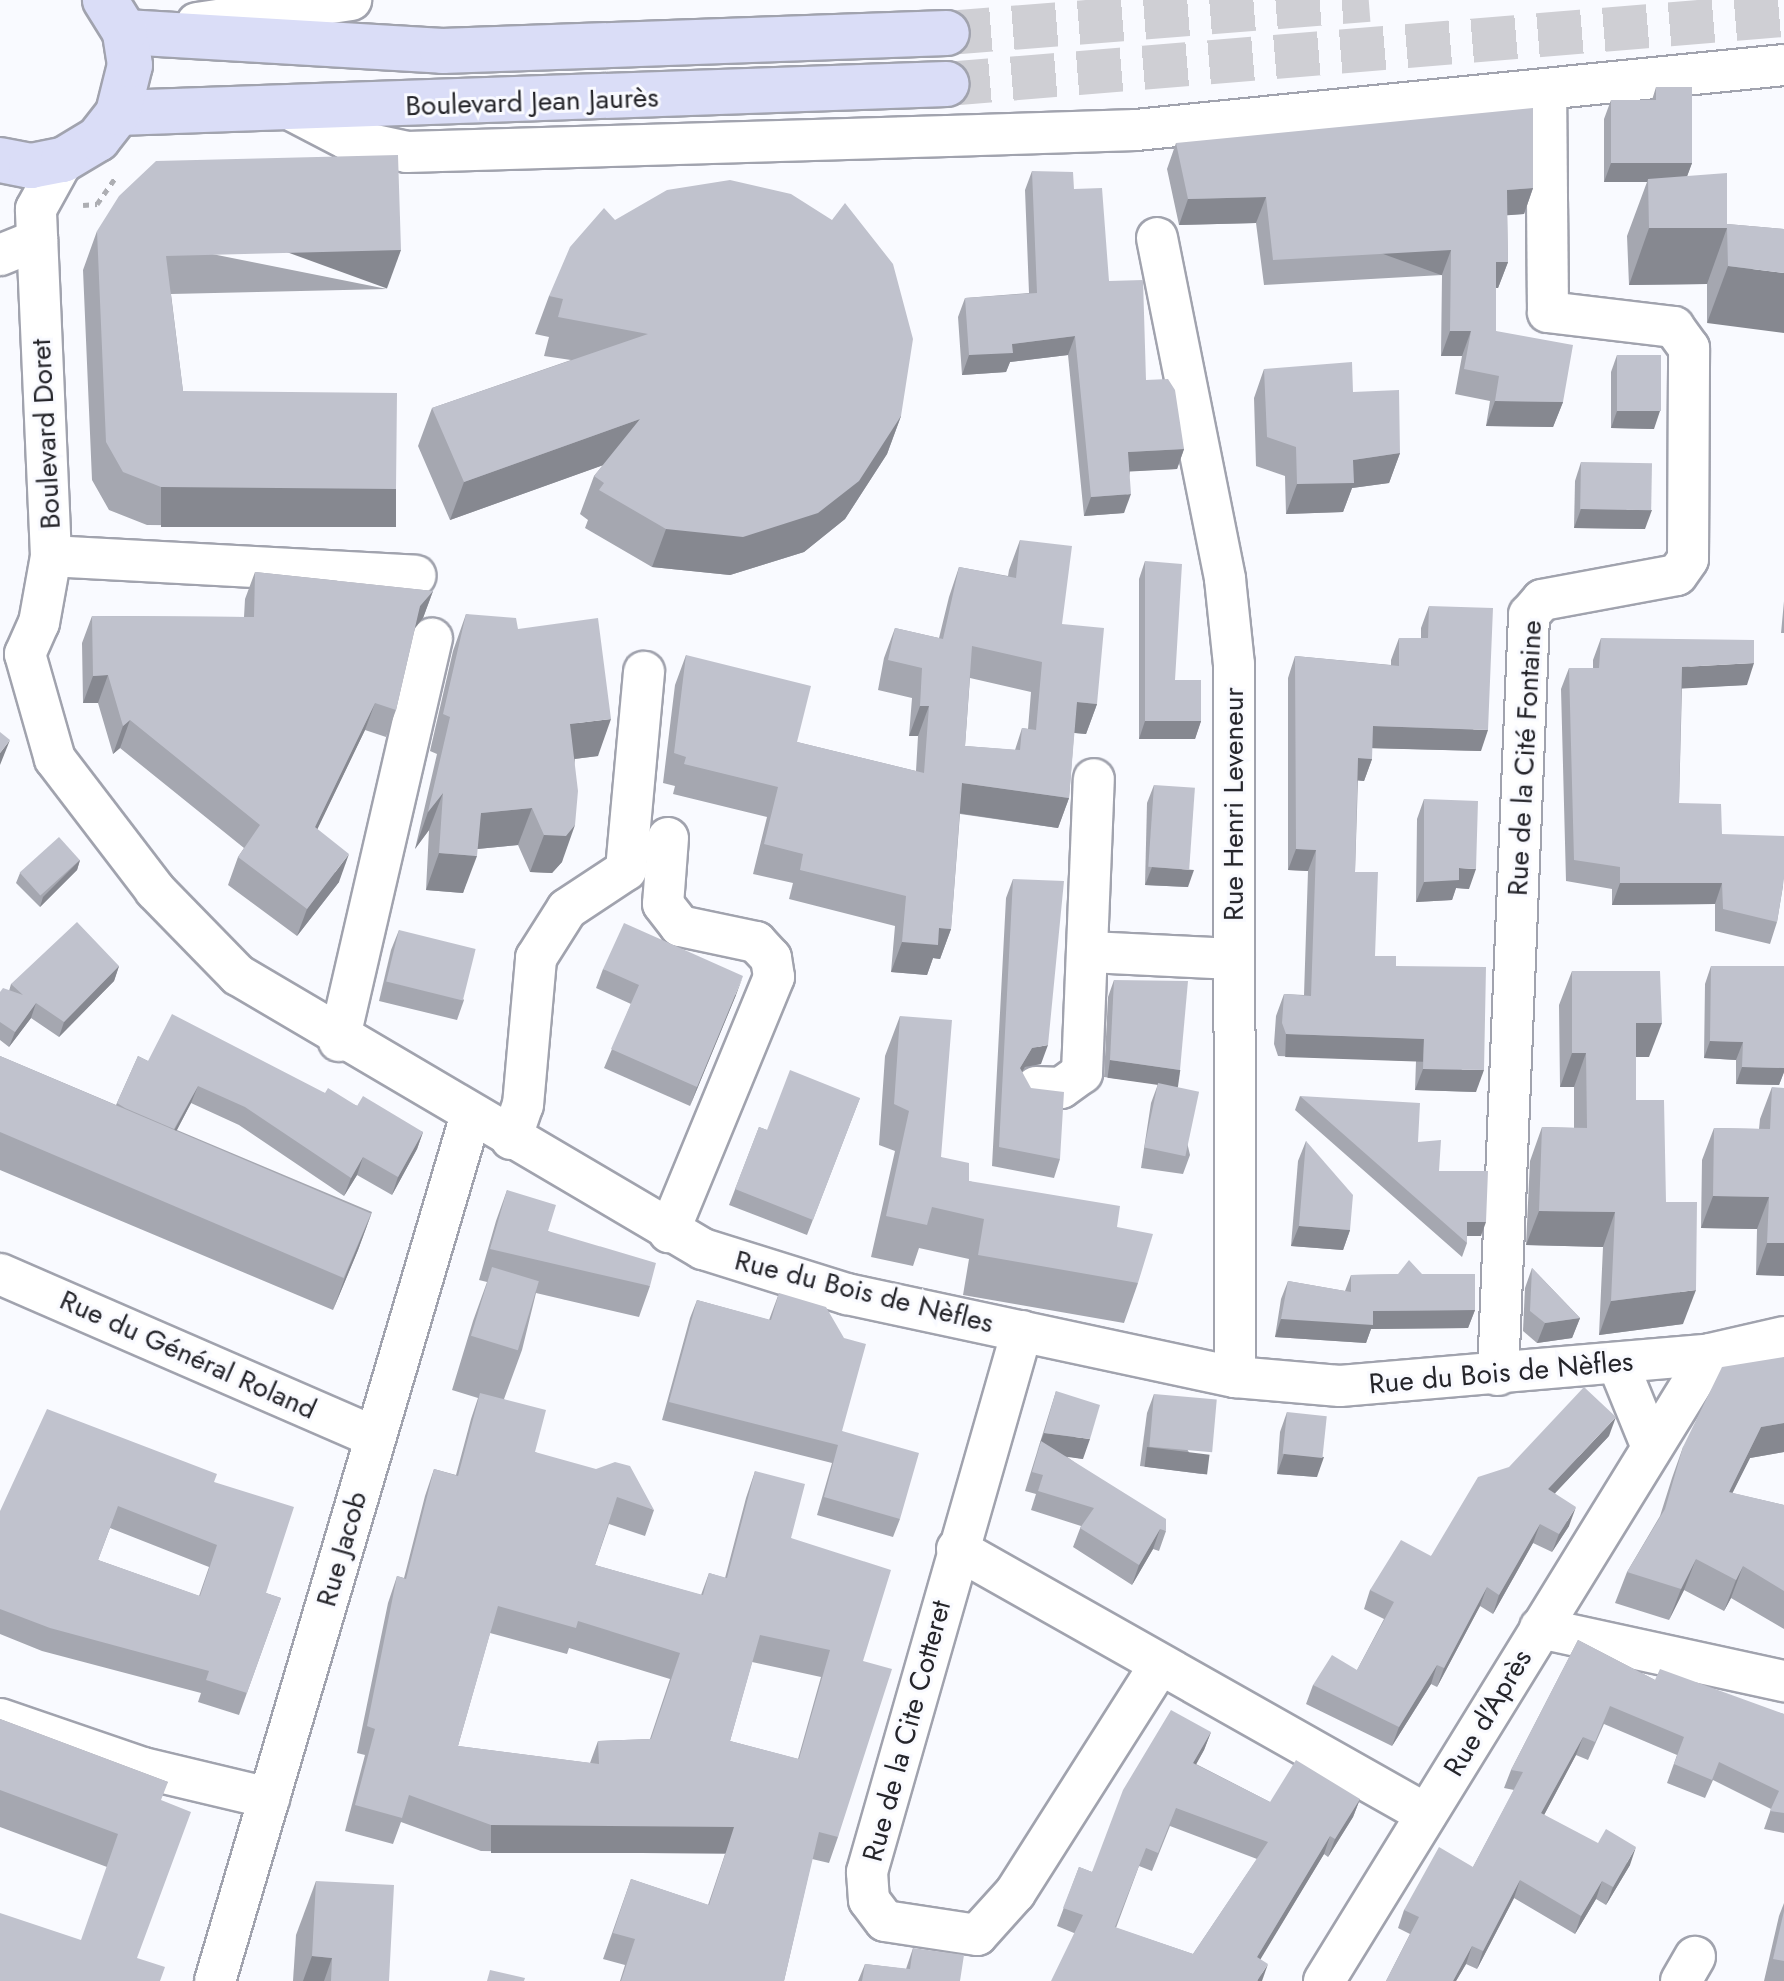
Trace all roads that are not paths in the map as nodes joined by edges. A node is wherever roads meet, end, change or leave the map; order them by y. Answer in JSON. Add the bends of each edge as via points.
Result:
{"nodes":[{"id":1,"x":351,"y":0,"type":"edge"},
{"id":2,"x":115,"y":16,"type":"edge"},
{"id":3,"x":947,"y":33,"type":"tunnel mouth"},
{"id":4,"x":1784,"y":65,"type":"edge"},
{"id":5,"x":946,"y":84,"type":"tunnel mouth"},
{"id":6,"x":1546,"y":94,"type":"junction"},
{"id":7,"x":295,"y":112,"type":"junction"},
{"id":8,"x":118,"y":113,"type":"junction"},
{"id":9,"x":0,"y":160,"type":"edge"},
{"id":10,"x":63,"y":160,"type":"junction"},
{"id":11,"x":0,"y":170,"type":"edge"},
{"id":12,"x":36,"y":225,"type":"junction"},
{"id":13,"x":1157,"y":238,"type":"dead end"},
{"id":14,"x":0,"y":255,"type":"edge"},
{"id":15,"x":51,"y":556,"type":"junction"},
{"id":16,"x":415,"y":576,"type":"dead end"},
{"id":17,"x":432,"y":639,"type":"dead end"},
{"id":18,"x":13,"y":651,"type":"edge"},
{"id":19,"x":644,"y":672,"type":"dead end"},
{"id":20,"x":1094,"y":779,"type":"dead end"},
{"id":21,"x":668,"y":838,"type":"dead end"},
{"id":22,"x":1089,"y":952,"type":"junction"},
{"id":23,"x":1234,"y":959,"type":"junction"},
{"id":24,"x":339,"y":1041,"type":"junction"},
{"id":25,"x":1036,"y":1087,"type":"edge"},
{"id":26,"x":470,"y":1118,"type":"junction"},
{"id":27,"x":511,"y":1139,"type":"junction"},
{"id":28,"x":669,"y":1232,"type":"junction"},
{"id":29,"x":0,"y":1274,"type":"edge"},
{"id":30,"x":1022,"y":1331,"type":"junction"},
{"id":31,"x":1784,"y":1337,"type":"edge"},
{"id":32,"x":1710,"y":1354,"type":"junction"},
{"id":33,"x":1618,"y":1364,"type":"junction"},
{"id":34,"x":1498,"y":1375,"type":"junction"},
{"id":35,"x":1235,"y":1377,"type":"junction"},
{"id":36,"x":375,"y":1437,"type":"junction"},
{"id":37,"x":1651,"y":1445,"type":"junction"},
{"id":38,"x":957,"y":1549,"type":"junction"},
{"id":39,"x":1540,"y":1628,"type":"junction"},
{"id":40,"x":1159,"y":1666,"type":"junction"},
{"id":41,"x":1784,"y":1681,"type":"edge"},
{"id":42,"x":0,"y":1719,"type":"edge"},
{"id":43,"x":269,"y":1798,"type":"junction"},
{"id":44,"x":1426,"y":1814,"type":"junction"},
{"id":45,"x":215,"y":1981,"type":"edge"},
{"id":46,"x":1324,"y":1981,"type":"edge"}],
"edges":[{"from":1,"to":2,"type":"street"},
{"from":2,"to":3,"type":"main road","name":"Boulevard Jean Jaurès","via":[[442,51]]},
{"from":2,"to":8,"type":"main road","via":[[130,65]]},
{"from":4,"to":6,"type":"street"},
{"from":5,"to":7,"type":"main road","name":"Boulevard Jean Jaurès"},
{"from":6,"to":7,"type":"street","via":[[1136,130],[407,152],[347,139]]},
{"from":6,"to":34,"type":"street","name":"Rue de la Cité Fontaine","via":[[1548,312],[1674,327],[1689,348],[1688,559],[1677,575],[1542,600],[1529,615]]},
{"from":7,"to":8,"type":"main road","name":"Boulevard Jean Jaurès"},
{"from":8,"to":10,"type":"main road","via":[[98,139]]},
{"from":9,"to":10,"type":"main road","via":[[31,166]]},
{"from":10,"to":12,"type":"street"},
{"from":11,"to":12,"type":"street"},
{"from":12,"to":14,"type":"street"},
{"from":12,"to":15,"type":"street","name":"Boulevard Doret"},
{"from":13,"to":23,"type":"street","name":"Rue Henri Leveneur","via":[[1225,579],[1234,664]]},
{"from":15,"to":16,"type":"street"},
{"from":15,"to":18,"type":"street","name":"Boulevard Doret","via":[[39,623]]},
{"from":17,"to":24,"type":"street"},
{"from":18,"to":24,"type":"street","name":"Rue du Bois de Nèfles","via":[[55,759],[155,890],[238,975]]},
{"from":19,"to":27,"type":"street","via":[[626,870],[567,909],[536,958],[523,1105]]},
{"from":20,"to":22,"type":"street"},
{"from":21,"to":28,"type":"street","via":[[663,904],[680,926],[756,942],[771,958],[774,977]]},
{"from":22,"to":23,"type":"street"},
{"from":22,"to":25,"type":"street","via":[[1082,1073],[1061,1088]]},
{"from":23,"to":35,"type":"street","name":"Rue Henri Leveneur"},
{"from":24,"to":26,"type":"street","name":"Rue du Bois de Nèfles"},
{"from":26,"to":27,"type":"street","name":"Rue du Bois de Nèfles"},
{"from":26,"to":36,"type":"street","name":"Rue Jacob"},
{"from":27,"to":28,"type":"street","name":"Rue du Bois de Nèfles"},
{"from":28,"to":30,"type":"street","name":"Rue du Bois de Nèfles","via":[[774,1274]]},
{"from":29,"to":36,"type":"street","name":"Rue du Général Roland"},
{"from":30,"to":35,"type":"street","name":"Rue du Bois de Nèfles"},
{"from":30,"to":38,"type":"street","name":"Rue de la Cite Cotteret"},
{"from":31,"to":32,"type":"street","name":"Rue du Bois de Nèfles"},
{"from":32,"to":33,"type":"street","name":"Rue du Bois de Nèfles"},
{"from":32,"to":37,"type":"street","name":"Rue d'Après"},
{"from":33,"to":34,"type":"street","name":"Rue du Bois de Nèfles"},
{"from":33,"to":37,"type":"street"},
{"from":34,"to":35,"type":"street","name":"Rue du Bois de Nèfles","via":[[1395,1386]]},
{"from":36,"to":43,"type":"street","name":"Rue Jacob"},
{"from":37,"to":39,"type":"street","name":"Rue d'Après"},
{"from":38,"to":40,"type":"street"},
{"from":38,"to":40,"type":"street","name":"Rue de la Cite Cotteret","via":[[867,1872],[869,1900],[885,1921],[977,1935],[1015,1893]]},
{"from":39,"to":41,"type":"street"},
{"from":39,"to":44,"type":"street","name":"Rue d'Après"},
{"from":40,"to":44,"type":"street"},
{"from":42,"to":43,"type":"street","via":[[143,1768]]},
{"from":43,"to":45,"type":"street","name":"Rue Jacob"},
{"from":44,"to":46,"type":"street","name":"Rue d'Après"}]}
